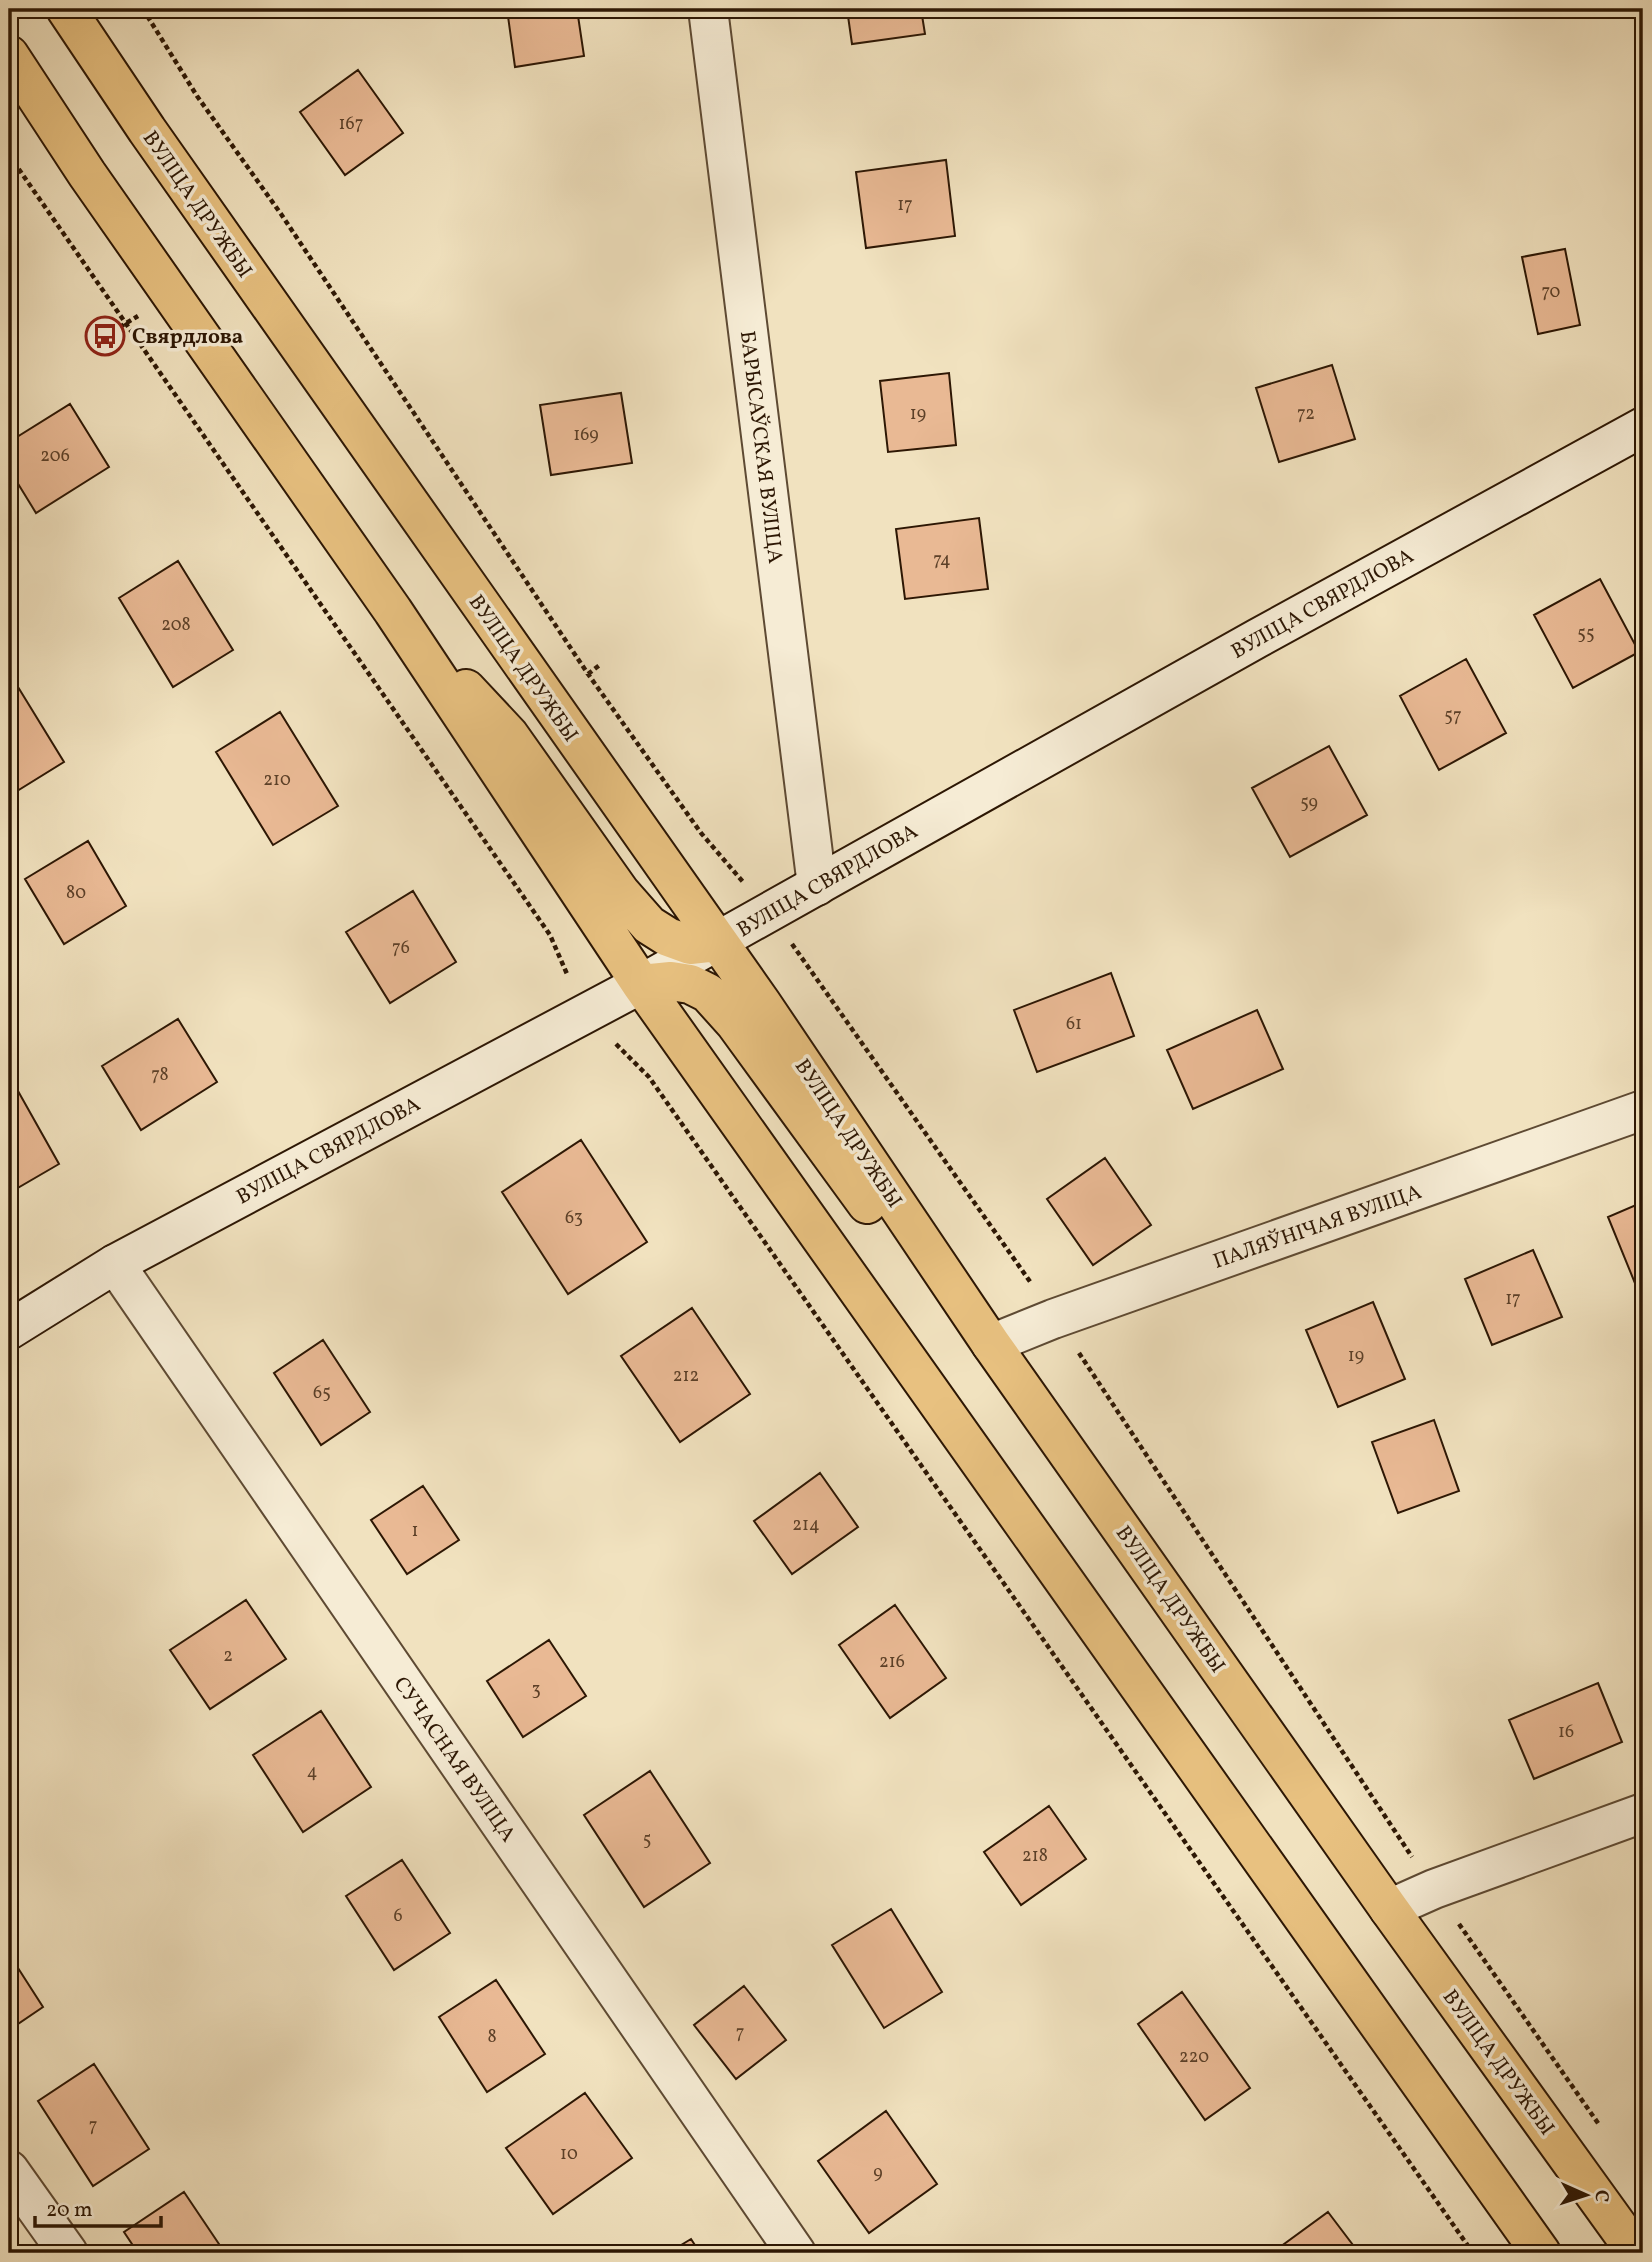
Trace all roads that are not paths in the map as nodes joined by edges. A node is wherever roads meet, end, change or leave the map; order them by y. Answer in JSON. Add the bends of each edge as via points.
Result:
{"nodes":[{"id":1,"x":66,"y":9,"type":"edge"},
{"id":2,"x":708,"y":9,"type":"edge"},
{"id":3,"x":9,"y":55,"type":"edge"},
{"id":4,"x":1643,"y":427,"type":"edge"},
{"id":5,"x":393,"y":611,"type":"junction"},
{"id":6,"x":817,"y":886,"type":"junction"},
{"id":7,"x":717,"y":942,"type":"junction"},
{"id":8,"x":641,"y":984,"type":"junction"},
{"id":9,"x":1643,"y":1110,"type":"edge"},
{"id":10,"x":115,"y":1264,"type":"junction"},
{"id":11,"x":9,"y":1329,"type":"edge"},
{"id":12,"x":991,"y":1344,"type":"junction"},
{"id":13,"x":1643,"y":1813,"type":"edge"},
{"id":14,"x":1389,"y":1909,"type":"junction"},
{"id":15,"x":9,"y":2170,"type":"edge"},
{"id":16,"x":68,"y":2253,"type":"edge"},
{"id":17,"x":796,"y":2253,"type":"edge"},
{"id":18,"x":1541,"y":2253,"type":"edge"},
{"id":19,"x":1637,"y":2253,"type":"edge"}],
"edges":[{"from":1,"to":7,"type":"main road","name":"ВУЛІЦА ДРУЖБЫ"},
{"from":2,"to":6,"type":"street","name":"БАРЫСАЎСКАЯ ВУЛІЦА"},
{"from":3,"to":5,"type":"main road"},
{"from":4,"to":6,"type":"street","name":"ВУЛІЦА СВЯРДЛОВА"},
{"from":5,"to":7,"type":"main road","via":[[509,735],[620,892],[649,925],[690,945]]},
{"from":5,"to":8,"type":"main road"},
{"from":6,"to":7,"type":"street","name":"ВУЛІЦА СВЯРДЛОВА"},
{"from":7,"to":8,"type":"street","name":"ВУЛІЦА СВЯРДЛОВА"},
{"from":7,"to":12,"type":"main road","name":"ВУЛІЦА ДРУЖБЫ"},
{"from":8,"to":10,"type":"street","name":"ВУЛІЦА СВЯРДЛОВА"},
{"from":8,"to":12,"type":"main road","via":[[671,981],[708,993],[735,1023],[864,1201]]},
{"from":8,"to":18,"type":"main road"},
{"from":9,"to":12,"type":"street","name":"ПАЛЯЎНІЧАЯ ВУЛІЦА"},
{"from":10,"to":11,"type":"street","name":"ВУЛІЦА СВЯРДЛОВА"},
{"from":10,"to":17,"type":"street","name":"СУЧАСНАЯ ВУЛІЦА"},
{"from":12,"to":14,"type":"main road","name":"ВУЛІЦА ДРУЖБЫ"},
{"from":13,"to":14,"type":"street"},
{"from":14,"to":19,"type":"main road","name":"ВУЛІЦА ДРУЖБЫ"},
{"from":15,"to":16,"type":"street"}]}
